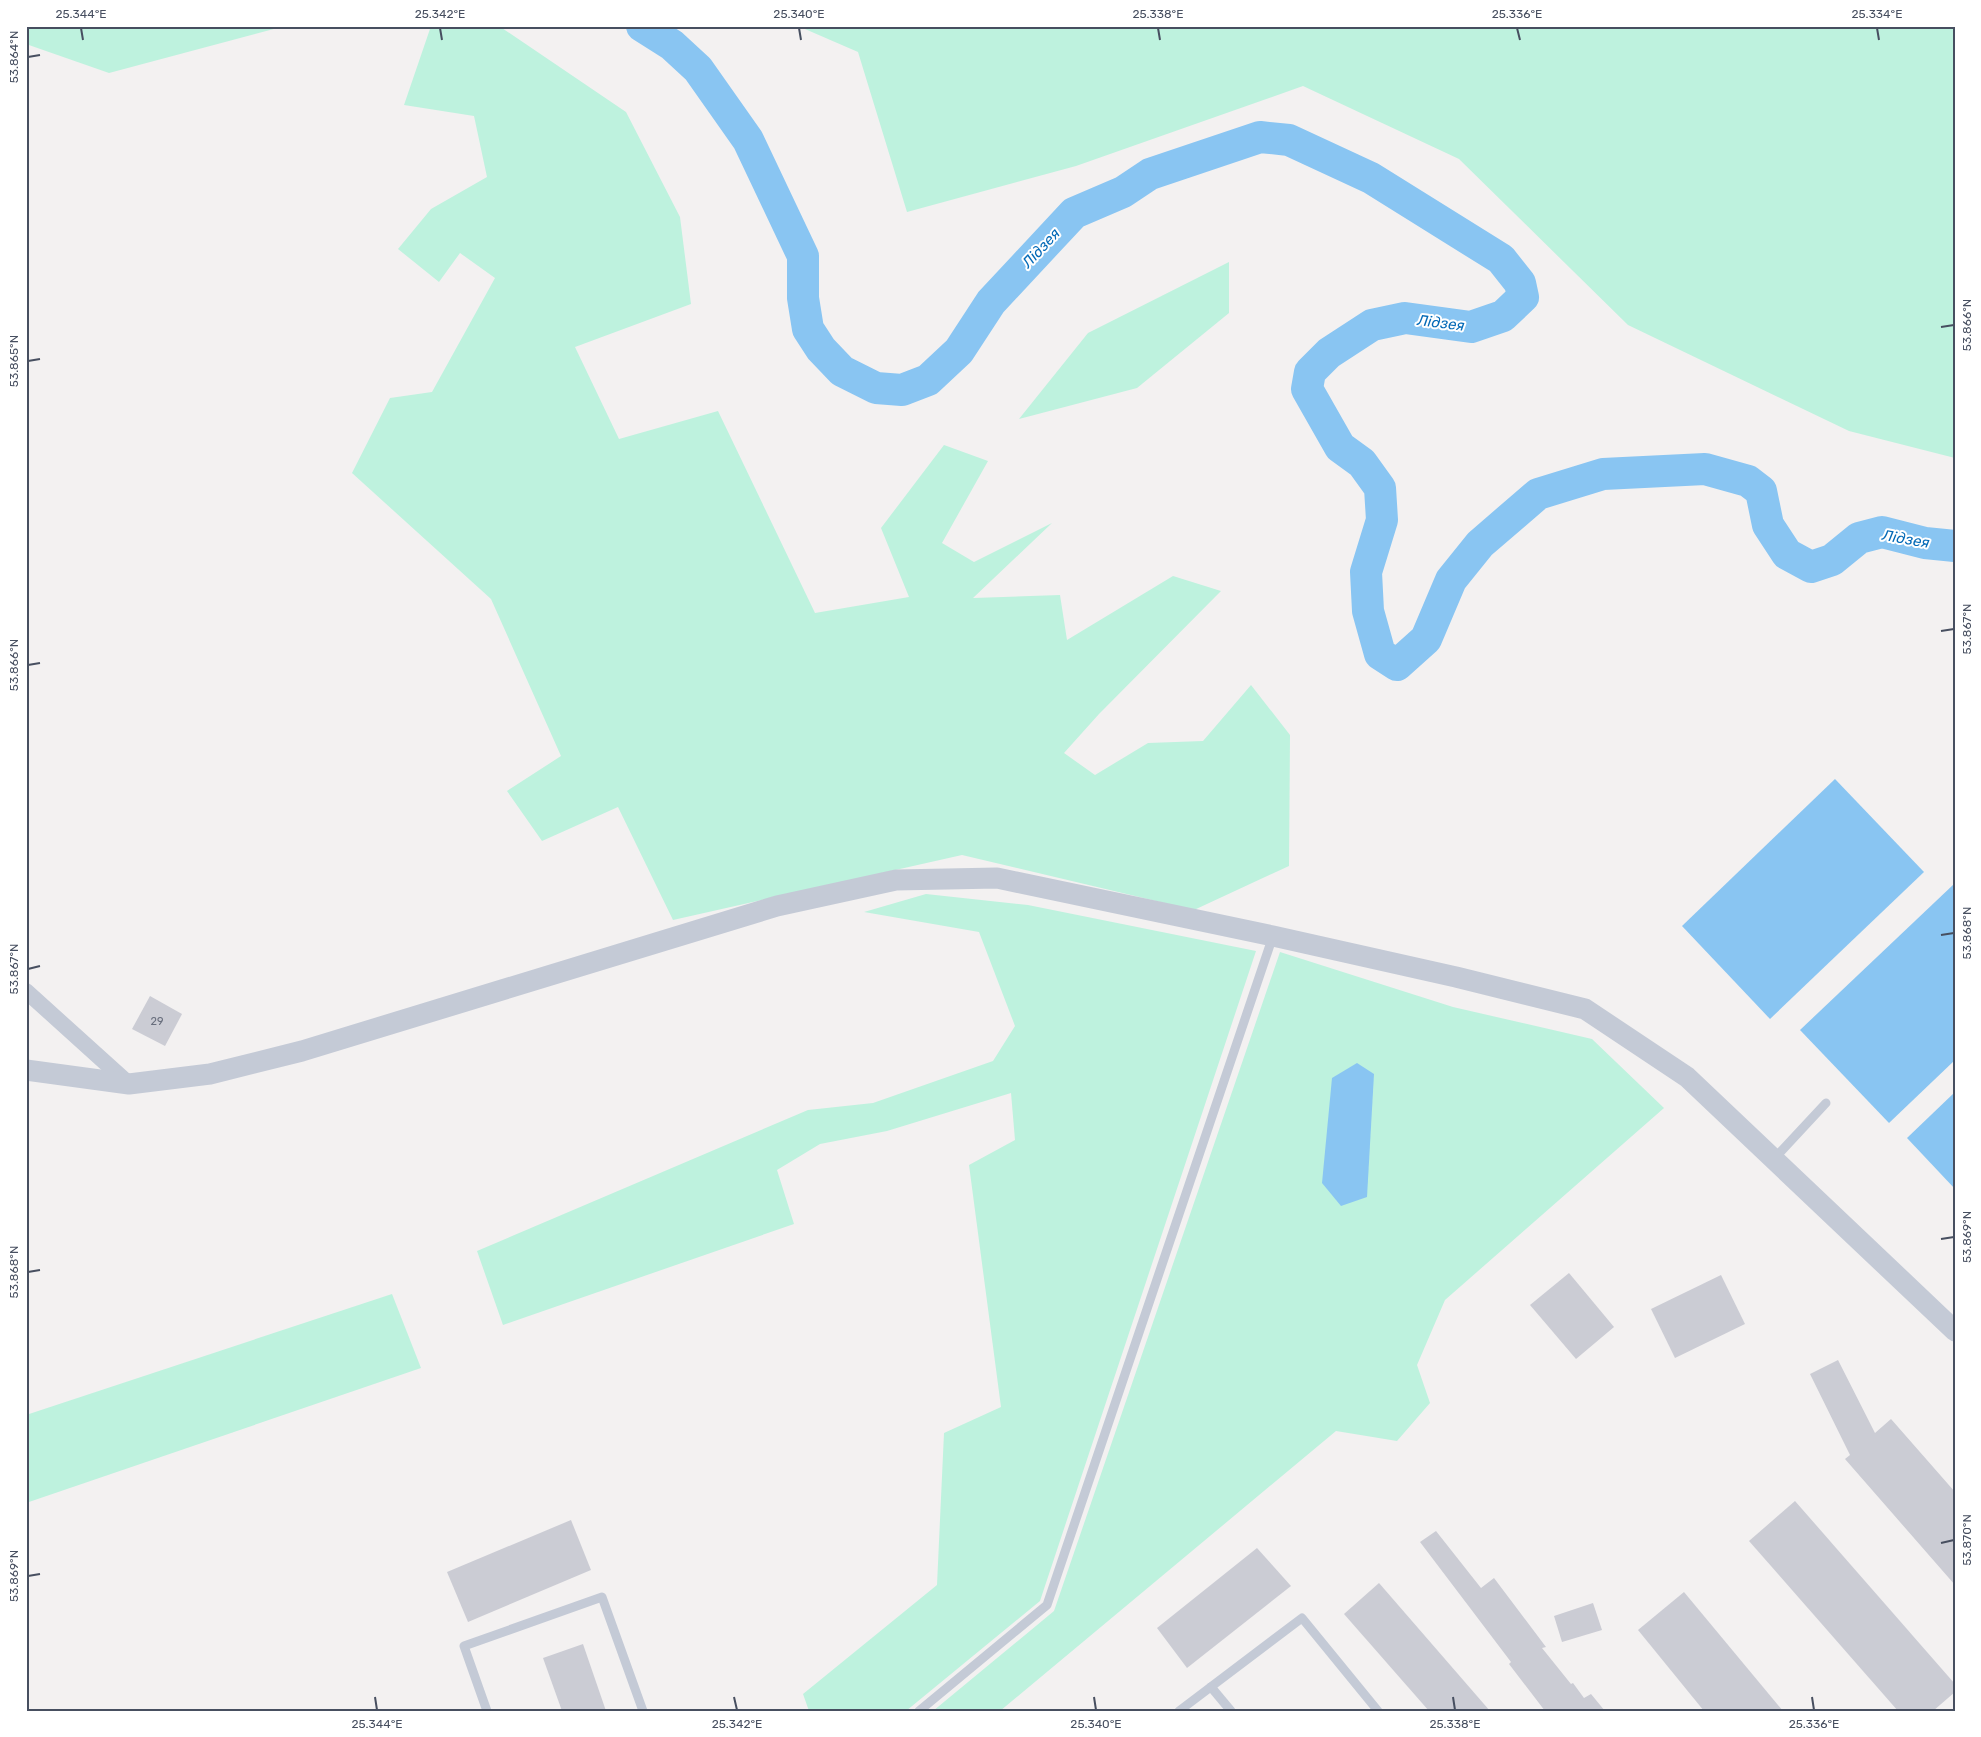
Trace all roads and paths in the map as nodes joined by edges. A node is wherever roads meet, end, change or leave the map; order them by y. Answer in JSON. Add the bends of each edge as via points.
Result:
{"nodes":[{"id":1,"x":1273,"y":936,"type":"junction"},
{"id":2,"x":26,"y":991,"type":"edge"},
{"id":3,"x":26,"y":1070,"type":"edge"},
{"id":4,"x":129,"y":1084,"type":"junction"},
{"id":5,"x":1826,"y":1103,"type":"dead end"},
{"id":6,"x":1773,"y":1160,"type":"junction"},
{"id":7,"x":1955,"y":1332,"type":"edge"},
{"id":8,"x":1211,"y":1686,"type":"junction"},
{"id":9,"x":487,"y":1711,"type":"edge"},
{"id":10,"x":643,"y":1711,"type":"edge"},
{"id":11,"x":919,"y":1711,"type":"edge"},
{"id":12,"x":1179,"y":1711,"type":"edge"},
{"id":13,"x":1231,"y":1711,"type":"edge"},
{"id":14,"x":1378,"y":1711,"type":"edge"}],
"edges":[{"from":1,"to":4,"type":"street","via":[[997,878],[896,880],[777,906],[302,1051],[210,1074]]},
{"from":1,"to":6,"type":"street","via":[[1585,1009],[1688,1077]]},
{"from":1,"to":11,"type":"lane","via":[[1047,1605]]},
{"from":2,"to":4,"type":"street"},
{"from":3,"to":4,"type":"street"},
{"from":5,"to":6,"type":"lane"},
{"from":6,"to":7,"type":"street"},
{"from":8,"to":12,"type":"lane"},
{"from":8,"to":13,"type":"lane"},
{"from":8,"to":14,"type":"lane","via":[[1302,1618]]},
{"from":9,"to":10,"type":"lane","via":[[464,1646],[602,1597]]}]}
